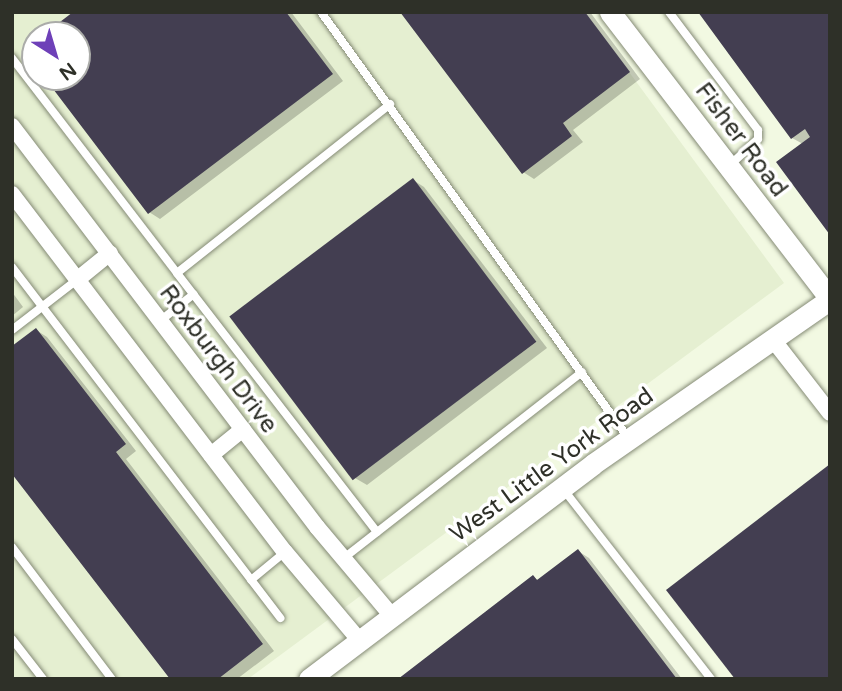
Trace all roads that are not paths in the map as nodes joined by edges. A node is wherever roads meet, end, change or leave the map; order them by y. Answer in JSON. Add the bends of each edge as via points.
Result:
{"nodes":[{"id":1,"x":321,"y":12,"type":"edge"},
{"id":2,"x":610,"y":12,"type":"edge"},
{"id":3,"x":669,"y":12,"type":"edge"},
{"id":4,"x":12,"y":58,"type":"edge"},
{"id":5,"x":390,"y":104,"type":"junction"},
{"id":6,"x":12,"y":126,"type":"edge"},
{"id":7,"x":728,"y":166,"type":"junction"},
{"id":8,"x":12,"y":194,"type":"edge"},
{"id":9,"x":110,"y":253,"type":"junction"},
{"id":10,"x":12,"y":267,"type":"edge"},
{"id":11,"x":177,"y":273,"type":"junction"},
{"id":12,"x":78,"y":279,"type":"junction"},
{"id":13,"x":194,"y":294,"type":"junction"},
{"id":14,"x":830,"y":299,"type":"edge"},
{"id":15,"x":42,"y":307,"type":"junction"},
{"id":16,"x":160,"y":321,"type":"junction"},
{"id":17,"x":12,"y":330,"type":"edge"},
{"id":18,"x":774,"y":341,"type":"junction"},
{"id":19,"x":582,"y":372,"type":"junction"},
{"id":20,"x":830,"y":412,"type":"edge"},
{"id":21,"x":243,"y":429,"type":"junction"},
{"id":22,"x":629,"y":439,"type":"junction"},
{"id":23,"x":211,"y":455,"type":"junction"},
{"id":24,"x":562,"y":487,"type":"junction"},
{"id":25,"x":377,"y":533,"type":"junction"},
{"id":26,"x":12,"y":547,"type":"edge"},
{"id":27,"x":285,"y":552,"type":"junction"},
{"id":28,"x":344,"y":558,"type":"junction"},
{"id":29,"x":251,"y":580,"type":"junction"},
{"id":30,"x":392,"y":615,"type":"junction"},
{"id":31,"x":281,"y":618,"type":"dead end"},
{"id":32,"x":12,"y":639,"type":"edge"},
{"id":33,"x":359,"y":640,"type":"junction"},
{"id":34,"x":43,"y":679,"type":"edge"},
{"id":35,"x":112,"y":679,"type":"edge"},
{"id":36,"x":309,"y":679,"type":"edge"},
{"id":37,"x":711,"y":679,"type":"edge"}],
"edges":[{"from":1,"to":5,"type":"lane"},
{"from":2,"to":7,"type":"main road","name":"Fisher Road"},
{"from":3,"to":7,"type":"lane","via":[[758,130],[758,139]]},
{"from":4,"to":11,"type":"lane"},
{"from":5,"to":11,"type":"lane"},
{"from":5,"to":19,"type":"lane"},
{"from":6,"to":9,"type":"street","name":"Roxburgh Drive"},
{"from":7,"to":14,"type":"main road","name":"Fisher Road"},
{"from":8,"to":12,"type":"street"},
{"from":9,"to":12,"type":"street"},
{"from":9,"to":16,"type":"street","name":"Roxburgh Drive"},
{"from":10,"to":15,"type":"lane"},
{"from":11,"to":13,"type":"lane"},
{"from":12,"to":15,"type":"lane"},
{"from":12,"to":23,"type":"street"},
{"from":13,"to":16,"type":"lane"},
{"from":13,"to":25,"type":"lane"},
{"from":14,"to":18,"type":"main road","name":"West Little York Road"},
{"from":15,"to":17,"type":"lane"},
{"from":15,"to":29,"type":"lane"},
{"from":16,"to":21,"type":"street","name":"Roxburgh Drive"},
{"from":18,"to":20,"type":"street"},
{"from":18,"to":22,"type":"main road","name":"West Little York Road"},
{"from":19,"to":22,"type":"lane"},
{"from":19,"to":25,"type":"lane"},
{"from":21,"to":23,"type":"street"},
{"from":21,"to":28,"type":"street","name":"Roxburgh Drive"},
{"from":22,"to":24,"type":"main road","name":"West Little York Road"},
{"from":23,"to":27,"type":"street"},
{"from":24,"to":30,"type":"main road","name":"West Little York Road"},
{"from":24,"to":37,"type":"lane"},
{"from":25,"to":28,"type":"lane"},
{"from":26,"to":35,"type":"lane"},
{"from":27,"to":29,"type":"lane"},
{"from":27,"to":33,"type":"street"},
{"from":28,"to":30,"type":"street","name":"Roxburgh Drive"},
{"from":29,"to":31,"type":"lane"},
{"from":30,"to":33,"type":"main road","name":"West Little York Road"},
{"from":32,"to":34,"type":"lane"},
{"from":33,"to":36,"type":"main road","name":"West Little York Road"}]}
